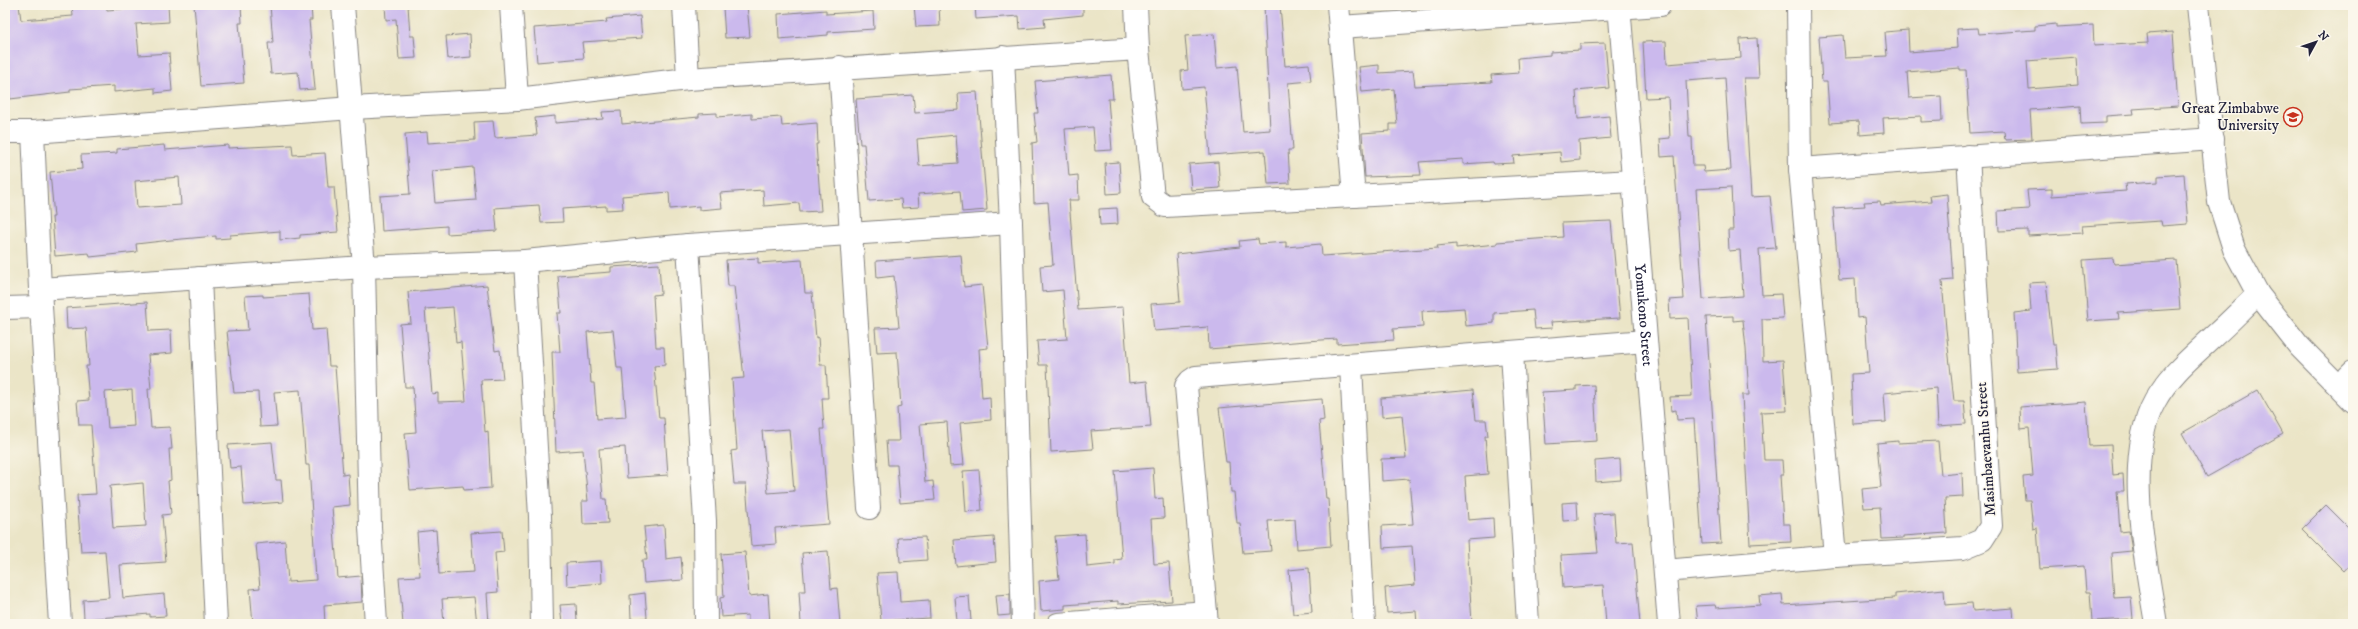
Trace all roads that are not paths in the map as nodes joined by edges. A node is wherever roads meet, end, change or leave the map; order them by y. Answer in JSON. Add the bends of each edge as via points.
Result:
{"nodes":[{"id":1,"x":343,"y":5,"type":"edge"},
{"id":2,"x":511,"y":5,"type":"edge"},
{"id":3,"x":684,"y":5,"type":"edge"},
{"id":4,"x":1136,"y":5,"type":"edge"},
{"id":5,"x":1338,"y":5,"type":"edge"},
{"id":6,"x":1660,"y":5,"type":"edge"},
{"id":7,"x":1798,"y":5,"type":"edge"},
{"id":8,"x":2198,"y":5,"type":"edge"},
{"id":9,"x":1619,"y":6,"type":"edge"},
{"id":10,"x":1340,"y":27,"type":"junction"},
{"id":11,"x":1138,"y":48,"type":"junction"},
{"id":12,"x":1004,"y":57,"type":"junction"},
{"id":13,"x":840,"y":67,"type":"junction"},
{"id":14,"x":688,"y":79,"type":"junction"},
{"id":15,"x":517,"y":100,"type":"junction"},
{"id":16,"x":352,"y":108,"type":"junction"},
{"id":17,"x":5,"y":132,"type":"edge"},
{"id":18,"x":33,"y":132,"type":"junction"},
{"id":19,"x":2213,"y":139,"type":"junction"},
{"id":20,"x":1968,"y":156,"type":"junction"},
{"id":21,"x":1800,"y":169,"type":"junction"},
{"id":22,"x":1634,"y":181,"type":"junction"},
{"id":23,"x":1354,"y":196,"type":"junction"},
{"id":24,"x":1011,"y":223,"type":"junction"},
{"id":25,"x":851,"y":234,"type":"junction"},
{"id":26,"x":688,"y":244,"type":"junction"},
{"id":27,"x":525,"y":261,"type":"junction"},
{"id":28,"x":364,"y":266,"type":"junction"},
{"id":29,"x":200,"y":278,"type":"junction"},
{"id":30,"x":2258,"y":294,"type":"junction"},
{"id":31,"x":40,"y":298,"type":"junction"},
{"id":32,"x":5,"y":308,"type":"edge"},
{"id":33,"x":1646,"y":341,"type":"junction"},
{"id":34,"x":1512,"y":352,"type":"junction"},
{"id":35,"x":1351,"y":365,"type":"junction"},
{"id":36,"x":2348,"y":386,"type":"edge"},
{"id":37,"x":869,"y":508,"type":"dead end"},
{"id":38,"x":1835,"y":556,"type":"junction"},
{"id":39,"x":1665,"y":571,"type":"junction"},
{"id":40,"x":1207,"y":618,"type":"edge"},
{"id":41,"x":60,"y":624,"type":"edge"},
{"id":42,"x":216,"y":624,"type":"edge"},
{"id":43,"x":376,"y":624,"type":"edge"},
{"id":44,"x":542,"y":624,"type":"edge"},
{"id":45,"x":706,"y":624,"type":"edge"},
{"id":46,"x":1023,"y":624,"type":"edge"},
{"id":47,"x":1058,"y":624,"type":"edge"},
{"id":48,"x":1364,"y":624,"type":"edge"},
{"id":49,"x":1528,"y":624,"type":"edge"},
{"id":50,"x":1669,"y":624,"type":"edge"},
{"id":51,"x":2156,"y":624,"type":"edge"}],
"edges":[{"from":1,"to":16,"type":"street"},
{"from":2,"to":15,"type":"street"},
{"from":3,"to":14,"type":"street"},
{"from":4,"to":11,"type":"street"},
{"from":5,"to":10,"type":"street"},
{"from":6,"to":9,"type":"street"},
{"from":7,"to":21,"type":"street"},
{"from":8,"to":19,"type":"street"},
{"from":9,"to":10,"type":"street"},
{"from":9,"to":22,"type":"street","name":"Yomukono Street"},
{"from":10,"to":23,"type":"street"},
{"from":11,"to":12,"type":"street"},
{"from":11,"to":23,"type":"street","via":[[1153,196],[1159,203],[1165,206]]},
{"from":12,"to":13,"type":"street"},
{"from":12,"to":24,"type":"street"},
{"from":13,"to":14,"type":"street"},
{"from":13,"to":25,"type":"street"},
{"from":14,"to":15,"type":"street"},
{"from":15,"to":16,"type":"street"},
{"from":16,"to":18,"type":"street"},
{"from":16,"to":28,"type":"street"},
{"from":17,"to":18,"type":"street"},
{"from":18,"to":31,"type":"street"},
{"from":19,"to":20,"type":"street"},
{"from":19,"to":30,"type":"street","via":[[2219,202],[2234,250]]},
{"from":20,"to":21,"type":"street"},
{"from":20,"to":38,"type":"street","name":"Masimbaevanhu Street","via":[[1991,526],[1982,540],[1963,548]]},
{"from":21,"to":38,"type":"street"},
{"from":22,"to":23,"type":"street"},
{"from":22,"to":33,"type":"street","name":"Yomukono Street"},
{"from":24,"to":25,"type":"street"},
{"from":24,"to":46,"type":"street"},
{"from":25,"to":26,"type":"street"},
{"from":25,"to":37,"type":"street"},
{"from":26,"to":27,"type":"street"},
{"from":26,"to":45,"type":"street","via":[[705,520]]},
{"from":27,"to":28,"type":"street"},
{"from":27,"to":44,"type":"street","via":[[540,516]]},
{"from":28,"to":29,"type":"street"},
{"from":28,"to":43,"type":"street","via":[[370,527]]},
{"from":29,"to":31,"type":"street"},
{"from":29,"to":42,"type":"street"},
{"from":30,"to":36,"type":"street","via":[[2299,346]]},
{"from":30,"to":51,"type":"street","via":[[2179,369],[2156,400],[2144,425],[2139,458],[2142,538]]},
{"from":31,"to":32,"type":"street"},
{"from":31,"to":41,"type":"street"},
{"from":33,"to":34,"type":"street"},
{"from":33,"to":39,"type":"street","name":"Yomukono Street"},
{"from":34,"to":35,"type":"street"},
{"from":34,"to":49,"type":"street"},
{"from":35,"to":40,"type":"street","via":[[1196,377],[1186,386]]},
{"from":35,"to":48,"type":"street"},
{"from":38,"to":39,"type":"street","name":"Masimbaevanhu Street"},
{"from":39,"to":50,"type":"street","name":"Yomukono Street"},
{"from":40,"to":47,"type":"street"}]}
